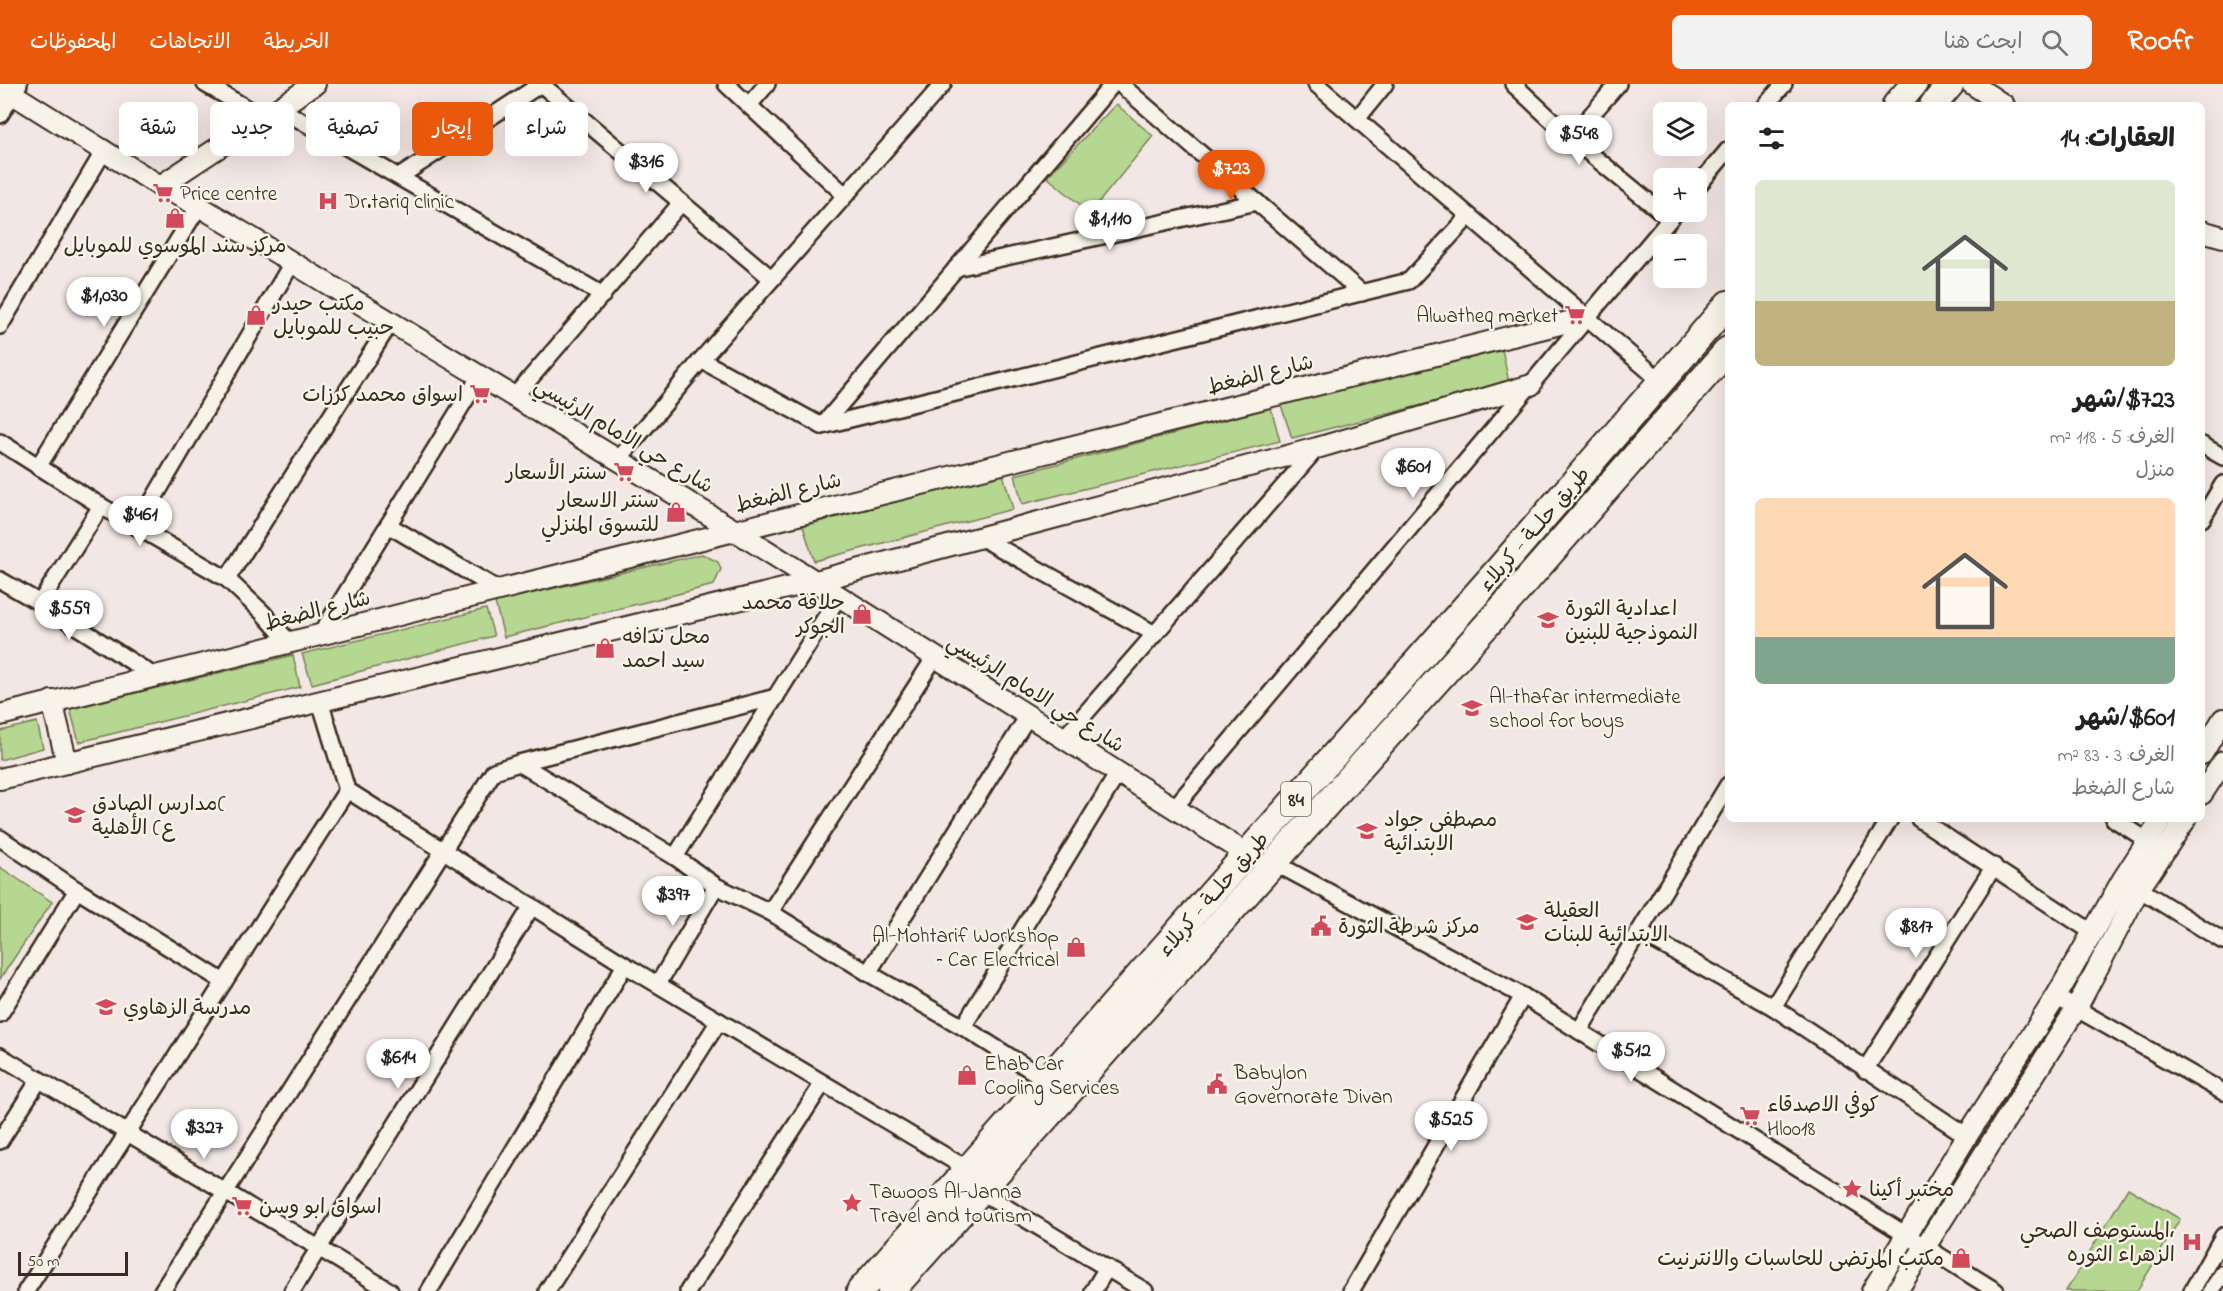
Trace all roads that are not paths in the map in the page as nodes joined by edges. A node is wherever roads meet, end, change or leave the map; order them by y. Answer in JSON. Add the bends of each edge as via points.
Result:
{"nodes":[{"id":1,"x":205,"y":84,"type":"edge"},
{"id":2,"x":315,"y":84,"type":"edge"},
{"id":3,"x":541,"y":84,"type":"edge"},
{"id":4,"x":726,"y":84,"type":"edge"},
{"id":5,"x":767,"y":84,"type":"edge"},
{"id":6,"x":943,"y":84,"type":"edge"},
{"id":7,"x":1113,"y":84,"type":"edge"},
{"id":8,"x":1120,"y":84,"type":"edge"},
{"id":9,"x":1316,"y":84,"type":"edge"},
{"id":10,"x":1385,"y":84,"type":"edge"},
{"id":11,"x":1513,"y":84,"type":"edge"},
{"id":12,"x":1618,"y":84,"type":"edge"},
{"id":13,"x":1784,"y":84,"type":"edge"},
{"id":14,"x":1914,"y":84,"type":"edge"},
{"id":15,"x":1951,"y":84,"type":"edge"},
{"id":16,"x":1972,"y":84,"type":"edge"},
{"id":17,"x":11,"y":88,"type":"edge"},
{"id":18,"x":246,"y":102,"type":"edge"},
{"id":19,"x":288,"y":102,"type":"edge"},
{"id":20,"x":1769,"y":102,"type":"edge"},
{"id":21,"x":1899,"y":102,"type":"edge"},
{"id":22,"x":1936,"y":102,"type":"edge"},
{"id":23,"x":1999,"y":102,"type":"edge"},
{"id":24,"x":748,"y":105,"type":"junction"},
{"id":25,"x":0,"y":115,"type":"edge"},
{"id":26,"x":1357,"y":119,"type":"junction"},
{"id":27,"x":294,"y":124,"type":"edge"},
{"id":28,"x":1571,"y":138,"type":"junction"},
{"id":29,"x":105,"y":149,"type":"junction"},
{"id":30,"x":210,"y":153,"type":"edge"},
{"id":31,"x":1725,"y":154,"type":"edge"},
{"id":32,"x":1707,"y":175,"type":"edge"},
{"id":33,"x":399,"y":177,"type":"junction"},
{"id":34,"x":160,"y":186,"type":"junction"},
{"id":35,"x":845,"y":195,"type":"junction"},
{"id":36,"x":1653,"y":200,"type":"edge"},
{"id":37,"x":681,"y":202,"type":"junction"},
{"id":38,"x":1257,"y":202,"type":"junction"},
{"id":39,"x":199,"y":206,"type":"junction"},
{"id":40,"x":1469,"y":216,"type":"junction"},
{"id":41,"x":1667,"y":222,"type":"edge"},
{"id":42,"x":2205,"y":232,"type":"edge"},
{"id":43,"x":2223,"y":237,"type":"edge"},
{"id":44,"x":292,"y":263,"type":"junction"},
{"id":45,"x":956,"y":268,"type":"junction"},
{"id":46,"x":772,"y":279,"type":"junction"},
{"id":47,"x":1362,"y":293,"type":"junction"},
{"id":48,"x":603,"y":295,"type":"junction"},
{"id":49,"x":1725,"y":308,"type":"edge"},
{"id":50,"x":1588,"y":317,"type":"junction"},
{"id":51,"x":390,"y":322,"type":"junction"},
{"id":52,"x":0,"y":326,"type":"edge"},
{"id":53,"x":1725,"y":353,"type":"edge"},
{"id":54,"x":701,"y":360,"type":"junction"},
{"id":55,"x":480,"y":376,"type":"junction"},
{"id":56,"x":1662,"y":382,"type":"junction"},
{"id":57,"x":1531,"y":385,"type":"junction"},
{"id":58,"x":514,"y":397,"type":"junction"},
{"id":59,"x":822,"y":426,"type":"junction"},
{"id":60,"x":0,"y":442,"type":"edge"},
{"id":61,"x":2205,"y":447,"type":"edge"},
{"id":62,"x":1317,"y":448,"type":"junction"},
{"id":63,"x":2223,"y":457,"type":"edge"},
{"id":64,"x":618,"y":460,"type":"junction"},
{"id":65,"x":38,"y":467,"type":"junction"},
{"id":66,"x":2223,"y":484,"type":"edge"},
{"id":67,"x":101,"y":506,"type":"junction"},
{"id":68,"x":2205,"y":514,"type":"edge"},
{"id":69,"x":388,"y":525,"type":"junction"},
{"id":70,"x":137,"y":527,"type":"junction"},
{"id":71,"x":734,"y":530,"type":"junction"},
{"id":72,"x":1528,"y":535,"type":"junction"},
{"id":73,"x":980,"y":537,"type":"junction"},
{"id":74,"x":1547,"y":557,"type":"junction"},
{"id":75,"x":227,"y":579,"type":"junction"},
{"id":76,"x":0,"y":580,"type":"edge"},
{"id":77,"x":816,"y":581,"type":"junction"},
{"id":78,"x":1481,"y":589,"type":"junction"},
{"id":79,"x":499,"y":590,"type":"junction"},
{"id":80,"x":839,"y":596,"type":"junction"},
{"id":81,"x":40,"y":603,"type":"junction"},
{"id":82,"x":1500,"y":610,"type":"junction"},
{"id":83,"x":321,"y":634,"type":"junction"},
{"id":84,"x":1155,"y":634,"type":"junction"},
{"id":85,"x":289,"y":642,"type":"junction"},
{"id":86,"x":935,"y":657,"type":"junction"},
{"id":87,"x":154,"y":676,"type":"junction"},
{"id":88,"x":776,"y":697,"type":"junction"},
{"id":89,"x":52,"y":701,"type":"junction"},
{"id":90,"x":320,"y":701,"type":"junction"},
{"id":91,"x":0,"y":715,"type":"edge"},
{"id":92,"x":1028,"y":716,"type":"junction"},
{"id":93,"x":2223,"y":719,"type":"edge"},
{"id":94,"x":1064,"y":738,"type":"junction"},
{"id":95,"x":2205,"y":744,"type":"edge"},
{"id":96,"x":519,"y":762,"type":"junction"},
{"id":97,"x":2223,"y":762,"type":"edge"},
{"id":98,"x":67,"y":763,"type":"junction"},
{"id":99,"x":1118,"y":772,"type":"junction"},
{"id":100,"x":0,"y":779,"type":"edge"},
{"id":101,"x":2205,"y":789,"type":"edge"},
{"id":102,"x":347,"y":790,"type":"junction"},
{"id":103,"x":1725,"y":790,"type":"edge"},
{"id":104,"x":1174,"y":808,"type":"junction"},
{"id":105,"x":1883,"y":822,"type":"edge"},
{"id":106,"x":1924,"y":822,"type":"edge"},
{"id":107,"x":2118,"y":822,"type":"edge"},
{"id":108,"x":2160,"y":822,"type":"edge"},
{"id":109,"x":2183,"y":822,"type":"edge"},
{"id":110,"x":0,"y":838,"type":"edge"},
{"id":111,"x":2148,"y":842,"type":"junction"},
{"id":112,"x":443,"y":849,"type":"junction"},
{"id":113,"x":1247,"y":854,"type":"junction"},
{"id":114,"x":675,"y":857,"type":"junction"},
{"id":115,"x":1273,"y":862,"type":"junction"},
{"id":116,"x":1994,"y":866,"type":"junction"},
{"id":117,"x":2131,"y":884,"type":"junction"},
{"id":118,"x":716,"y":886,"type":"junction"},
{"id":119,"x":77,"y":890,"type":"junction"},
{"id":120,"x":532,"y":906,"type":"junction"},
{"id":121,"x":770,"y":912,"type":"junction"},
{"id":122,"x":1639,"y":932,"type":"junction"},
{"id":123,"x":2092,"y":932,"type":"junction"},
{"id":124,"x":2223,"y":941,"type":"edge"},
{"id":125,"x":625,"y":965,"type":"junction"},
{"id":126,"x":868,"y":973,"type":"junction"},
{"id":127,"x":224,"y":982,"type":"junction"},
{"id":128,"x":658,"y":984,"type":"junction"},
{"id":129,"x":1522,"y":996,"type":"junction"},
{"id":130,"x":2056,"y":997,"type":"junction"},
{"id":131,"x":1773,"y":1007,"type":"junction"},
{"id":132,"x":2076,"y":1009,"type":"junction"},
{"id":133,"x":0,"y":1014,"type":"edge"},
{"id":134,"x":719,"y":1021,"type":"junction"},
{"id":135,"x":963,"y":1027,"type":"junction"},
{"id":136,"x":1579,"y":1031,"type":"junction"},
{"id":137,"x":0,"y":1056,"type":"edge"},
{"id":138,"x":1865,"y":1070,"type":"junction"},
{"id":139,"x":39,"y":1080,"type":"junction"},
{"id":140,"x":1048,"y":1081,"type":"junction"},
{"id":141,"x":823,"y":1083,"type":"junction"},
{"id":142,"x":2223,"y":1092,"type":"edge"},
{"id":143,"x":127,"y":1133,"type":"junction"},
{"id":144,"x":1966,"y":1136,"type":"junction"},
{"id":145,"x":0,"y":1142,"type":"edge"},
{"id":146,"x":974,"y":1181,"type":"junction"},
{"id":147,"x":225,"y":1191,"type":"junction"},
{"id":148,"x":1905,"y":1236,"type":"junction"},
{"id":149,"x":2223,"y":1236,"type":"edge"},
{"id":150,"x":1924,"y":1247,"type":"junction"},
{"id":151,"x":318,"y":1248,"type":"junction"},
{"id":152,"x":1107,"y":1268,"type":"junction"},
{"id":153,"x":2223,"y":1273,"type":"edge"},
{"id":154,"x":26,"y":1291,"type":"edge"},
{"id":155,"x":162,"y":1291,"type":"edge"},
{"id":156,"x":292,"y":1291,"type":"edge"},
{"id":157,"x":390,"y":1291,"type":"edge"},
{"id":158,"x":429,"y":1291,"type":"edge"},
{"id":159,"x":547,"y":1291,"type":"edge"},
{"id":160,"x":688,"y":1291,"type":"edge"},
{"id":161,"x":861,"y":1291,"type":"edge"},
{"id":162,"x":891,"y":1291,"type":"edge"},
{"id":163,"x":1093,"y":1291,"type":"edge"},
{"id":164,"x":1145,"y":1291,"type":"edge"},
{"id":165,"x":1350,"y":1291,"type":"edge"},
{"id":166,"x":1872,"y":1291,"type":"edge"},
{"id":167,"x":1897,"y":1291,"type":"edge"},
{"id":168,"x":1996,"y":1291,"type":"edge"},
{"id":169,"x":2192,"y":1291,"type":"edge"},
{"id":170,"x":2211,"y":1291,"type":"edge"}],
"edges":[{"from":1,"to":18,"type":"street"},
{"from":2,"to":19,"type":"street"},
{"from":3,"to":33,"type":"street"},
{"from":3,"to":37,"type":"street"},
{"from":4,"to":24,"type":"street"},
{"from":5,"to":24,"type":"street"},
{"from":6,"to":35,"type":"street"},
{"from":7,"to":45,"type":"street"},
{"from":8,"to":38,"type":"street"},
{"from":9,"to":26,"type":"street"},
{"from":10,"to":26,"type":"street"},
{"from":11,"to":28,"type":"street"},
{"from":12,"to":28,"type":"street"},
{"from":13,"to":20,"type":"street"},
{"from":14,"to":21,"type":"highway"},
{"from":15,"to":22,"type":"highway"},
{"from":16,"to":23,"type":"street"},
{"from":17,"to":25,"type":"street"},
{"from":17,"to":29,"type":"street","name":"شارع حي الامام الرئيسي"},
{"from":24,"to":35,"type":"street"},
{"from":26,"to":40,"type":"street"},
{"from":27,"to":33,"type":"street"},
{"from":28,"to":36,"type":"street"},
{"from":29,"to":34,"type":"street","name":"شارع حي الامام الرئيسي"},
{"from":29,"to":52,"type":"street"},
{"from":30,"to":34,"type":"street"},
{"from":31,"to":32,"type":"street"},
{"from":33,"to":48,"type":"street"},
{"from":34,"to":39,"type":"street","name":"شارع حي الامام الرئيسي"},
{"from":35,"to":46,"type":"street"},
{"from":37,"to":46,"type":"street"},
{"from":37,"to":48,"type":"street"},
{"from":38,"to":45,"type":"street"},
{"from":38,"to":47,"type":"street"},
{"from":39,"to":44,"type":"street","name":"شارع حي الامام الرئيسي"},
{"from":39,"to":65,"type":"street"},
{"from":40,"to":47,"type":"street","via":[[1409,281]]},
{"from":40,"to":50,"type":"street"},
{"from":41,"to":50,"type":"street"},
{"from":42,"to":43,"type":"street"},
{"from":44,"to":51,"type":"street","name":"شارع حي الامام الرئيسي"},
{"from":44,"to":70,"type":"street"},
{"from":45,"to":59,"type":"street"},
{"from":46,"to":54,"type":"street"},
{"from":47,"to":59,"type":"street"},
{"from":48,"to":58,"type":"street"},
{"from":49,"to":56,"type":"highway","name":"طريق حلــة - كربلاء","number":"84"},
{"from":50,"to":56,"type":"street"},
{"from":50,"to":57,"type":"street"},
{"from":50,"to":71,"type":"street","name":"شارع الضغط"},
{"from":51,"to":55,"type":"street","name":"شارع حي الامام الرئيسي"},
{"from":51,"to":75,"type":"street"},
{"from":53,"to":74,"type":"highway","name":"طريق حلــة - كربلاء","number":"84"},
{"from":54,"to":59,"type":"street"},
{"from":54,"to":64,"type":"street"},
{"from":55,"to":58,"type":"street","name":"شارع حي الامام الرئيسي"},
{"from":55,"to":69,"type":"street"},
{"from":56,"to":72,"type":"highway","name":"طريق حلــة - كربلاء","number":"84"},
{"from":57,"to":62,"type":"street"},
{"from":57,"to":104,"type":"street"},
{"from":58,"to":64,"type":"street","name":"شارع حي الامام الرئيسي"},
{"from":60,"to":65,"type":"street"},
{"from":61,"to":63,"type":"street"},
{"from":62,"to":73,"type":"street"},
{"from":62,"to":84,"type":"street"},
{"from":64,"to":71,"type":"street","name":"شارع حي الامام الرئيسي"},
{"from":65,"to":67,"type":"street"},
{"from":66,"to":68,"type":"street"},
{"from":67,"to":70,"type":"street"},
{"from":67,"to":81,"type":"street"},
{"from":69,"to":79,"type":"street"},
{"from":69,"to":83,"type":"street"},
{"from":70,"to":75,"type":"street"},
{"from":71,"to":77,"type":"street","name":"شارع حي الامام الرئيسي"},
{"from":71,"to":79,"type":"street","name":"شارع الضغط"},
{"from":72,"to":74,"type":"highway","via":[[1534,549]]},
{"from":72,"to":78,"type":"highway","name":"طريق حلــة - كربلاء","number":"84"},
{"from":73,"to":77,"type":"street"},
{"from":73,"to":84,"type":"street"},
{"from":74,"to":82,"type":"highway","name":"طريق حلــة - كربلاء","number":"84"},
{"from":75,"to":85,"type":"street"},
{"from":76,"to":81,"type":"street"},
{"from":77,"to":80,"type":"street","name":"شارع حي الامام الرئيسي"},
{"from":77,"to":90,"type":"street"},
{"from":78,"to":82,"type":"highway","via":[[1496,598]]},
{"from":78,"to":113,"type":"highway","name":"طريق حلــة - كربلاء","number":"84"},
{"from":79,"to":83,"type":"street","name":"شارع الضغط"},
{"from":80,"to":86,"type":"street","name":"شارع حي الامام الرئيسي"},
{"from":80,"to":88,"type":"street"},
{"from":81,"to":87,"type":"street"},
{"from":82,"to":115,"type":"highway","name":"طريق حلــة - كربلاء","number":"84"},
{"from":83,"to":85,"type":"street","name":"شارع الضغط"},
{"from":84,"to":94,"type":"street"},
{"from":85,"to":87,"type":"street","name":"شارع الضغط"},
{"from":86,"to":92,"type":"street","name":"شارع حي الامام الرئيسي"},
{"from":86,"to":121,"type":"street"},
{"from":87,"to":89,"type":"street","name":"شارع الضغط"},
{"from":88,"to":96,"type":"street"},
{"from":88,"to":114,"type":"street"},
{"from":89,"to":91,"type":"street","name":"شارع الضغط"},
{"from":89,"to":98,"type":"street"},
{"from":90,"to":98,"type":"street"},
{"from":90,"to":102,"type":"street"},
{"from":92,"to":94,"type":"street","name":"شارع حي الامام الرئيسي"},
{"from":92,"to":126,"type":"street"},
{"from":93,"to":95,"type":"street"},
{"from":94,"to":99,"type":"street","name":"شارع حي الامام الرئيسي"},
{"from":96,"to":112,"type":"street","via":[[494,771]]},
{"from":96,"to":114,"type":"street"},
{"from":97,"to":101,"type":"street"},
{"from":98,"to":100,"type":"street"},
{"from":99,"to":104,"type":"street","name":"شارع حي الامام الرئيسي"},
{"from":99,"to":135,"type":"street"},
{"from":102,"to":112,"type":"street"},
{"from":102,"to":127,"type":"street"},
{"from":103,"to":122,"type":"street"},
{"from":104,"to":113,"type":"street","name":"شارع حي الامام الرئيسي"},
{"from":105,"to":131,"type":"street"},
{"from":106,"to":116,"type":"street"},
{"from":107,"to":111,"type":"street"},
{"from":108,"to":111,"type":"street"},
{"from":109,"to":117,"type":"street"},
{"from":110,"to":119,"type":"street"},
{"from":111,"to":117,"type":"street"},
{"from":112,"to":120,"type":"street"},
{"from":112,"to":147,"type":"street"},
{"from":113,"to":140,"type":"highway","name":"طريق حلــة - كربلاء","number":"84"},
{"from":114,"to":118,"type":"street"},
{"from":115,"to":129,"type":"street"},
{"from":115,"to":146,"type":"highway","name":"طريق حلــة - كربلاء","number":"84"},
{"from":116,"to":123,"type":"street"},
{"from":116,"to":138,"type":"street"},
{"from":117,"to":123,"type":"street"},
{"from":117,"to":124,"type":"street"},
{"from":117,"to":132,"type":"street"},
{"from":118,"to":121,"type":"street"},
{"from":118,"to":128,"type":"street"},
{"from":119,"to":127,"type":"street"},
{"from":119,"to":133,"type":"street"},
{"from":120,"to":125,"type":"street"},
{"from":120,"to":151,"type":"street"},
{"from":121,"to":126,"type":"street"},
{"from":122,"to":131,"type":"street"},
{"from":122,"to":136,"type":"street"},
{"from":123,"to":130,"type":"street"},
{"from":125,"to":128,"type":"street"},
{"from":125,"to":158,"type":"street"},
{"from":126,"to":135,"type":"street"},
{"from":127,"to":143,"type":"street"},
{"from":128,"to":134,"type":"street"},
{"from":129,"to":136,"type":"street"},
{"from":129,"to":165,"type":"street"},
{"from":130,"to":132,"type":"street"},
{"from":130,"to":144,"type":"street"},
{"from":131,"to":138,"type":"street"},
{"from":132,"to":142,"type":"street"},
{"from":132,"to":150,"type":"street"},
{"from":134,"to":141,"type":"street"},
{"from":134,"to":159,"type":"street"},
{"from":135,"to":140,"type":"street"},
{"from":136,"to":148,"type":"street"},
{"from":137,"to":139,"type":"street"},
{"from":138,"to":144,"type":"street"},
{"from":139,"to":143,"type":"street"},
{"from":139,"to":145,"type":"street"},
{"from":140,"to":146,"type":"highway","name":"طريق حلــة - كربلاء","number":"84"},
{"from":141,"to":146,"type":"street"},
{"from":141,"to":160,"type":"street"},
{"from":143,"to":147,"type":"street"},
{"from":143,"to":154,"type":"street"},
{"from":144,"to":148,"type":"street"},
{"from":146,"to":152,"type":"street"},
{"from":146,"to":161,"type":"highway","name":"طريق حلــة - كربلاء","number":"84"},
{"from":146,"to":162,"type":"highway","name":"طريق حلــة - كربلاء","number":"84"},
{"from":147,"to":151,"type":"street"},
{"from":147,"to":155,"type":"street"},
{"from":148,"to":150,"type":"street"},
{"from":148,"to":166,"type":"street"},
{"from":149,"to":169,"type":"street"},
{"from":150,"to":167,"type":"street"},
{"from":150,"to":168,"type":"street"},
{"from":151,"to":156,"type":"street"},
{"from":151,"to":157,"type":"street"},
{"from":152,"to":163,"type":"street"},
{"from":152,"to":164,"type":"street"},
{"from":153,"to":170,"type":"street"}]}
